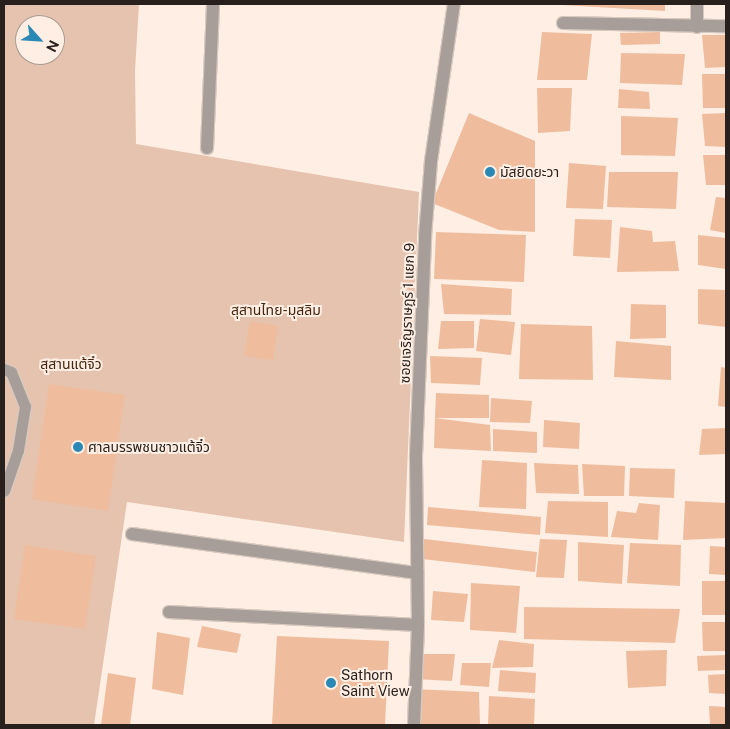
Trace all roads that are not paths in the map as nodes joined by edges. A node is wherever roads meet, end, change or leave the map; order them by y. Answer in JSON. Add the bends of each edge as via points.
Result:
{"nodes":[{"id":1,"x":213,"y":4,"type":"edge"},
{"id":2,"x":454,"y":4,"type":"edge"},
{"id":3,"x":697,"y":4,"type":"edge"},
{"id":4,"x":563,"y":23,"type":"dead end"},
{"id":5,"x":726,"y":26,"type":"edge"},
{"id":6,"x":698,"y":27,"type":"junction"},
{"id":7,"x":207,"y":148,"type":"dead end"},
{"id":8,"x":4,"y":369,"type":"edge"},
{"id":9,"x":4,"y":491,"type":"edge"},
{"id":10,"x":132,"y":534,"type":"dead end"},
{"id":11,"x":417,"y":573,"type":"junction"},
{"id":12,"x":169,"y":612,"type":"dead end"},
{"id":13,"x":418,"y":625,"type":"junction"},
{"id":14,"x":414,"y":725,"type":"edge"}],
"edges":[{"from":1,"to":7,"type":"street"},
{"from":2,"to":11,"type":"street","name":"ซอยเจริญราษฎร์ 1 แยก 9","via":[[430,161],[425,236],[416,455]]},
{"from":3,"to":6,"type":"street"},
{"from":4,"to":6,"type":"street"},
{"from":5,"to":6,"type":"street"},
{"from":8,"to":9,"type":"lane","via":[[10,372],[26,406],[18,450]]},
{"from":10,"to":11,"type":"street"},
{"from":11,"to":13,"type":"street","name":"ซอยเจริญราษฎร์ 1 แยก 9"},
{"from":12,"to":13,"type":"street"},
{"from":13,"to":14,"type":"street","name":"ซอยเจริญราษฎร์ 1 แยก 9"}]}
